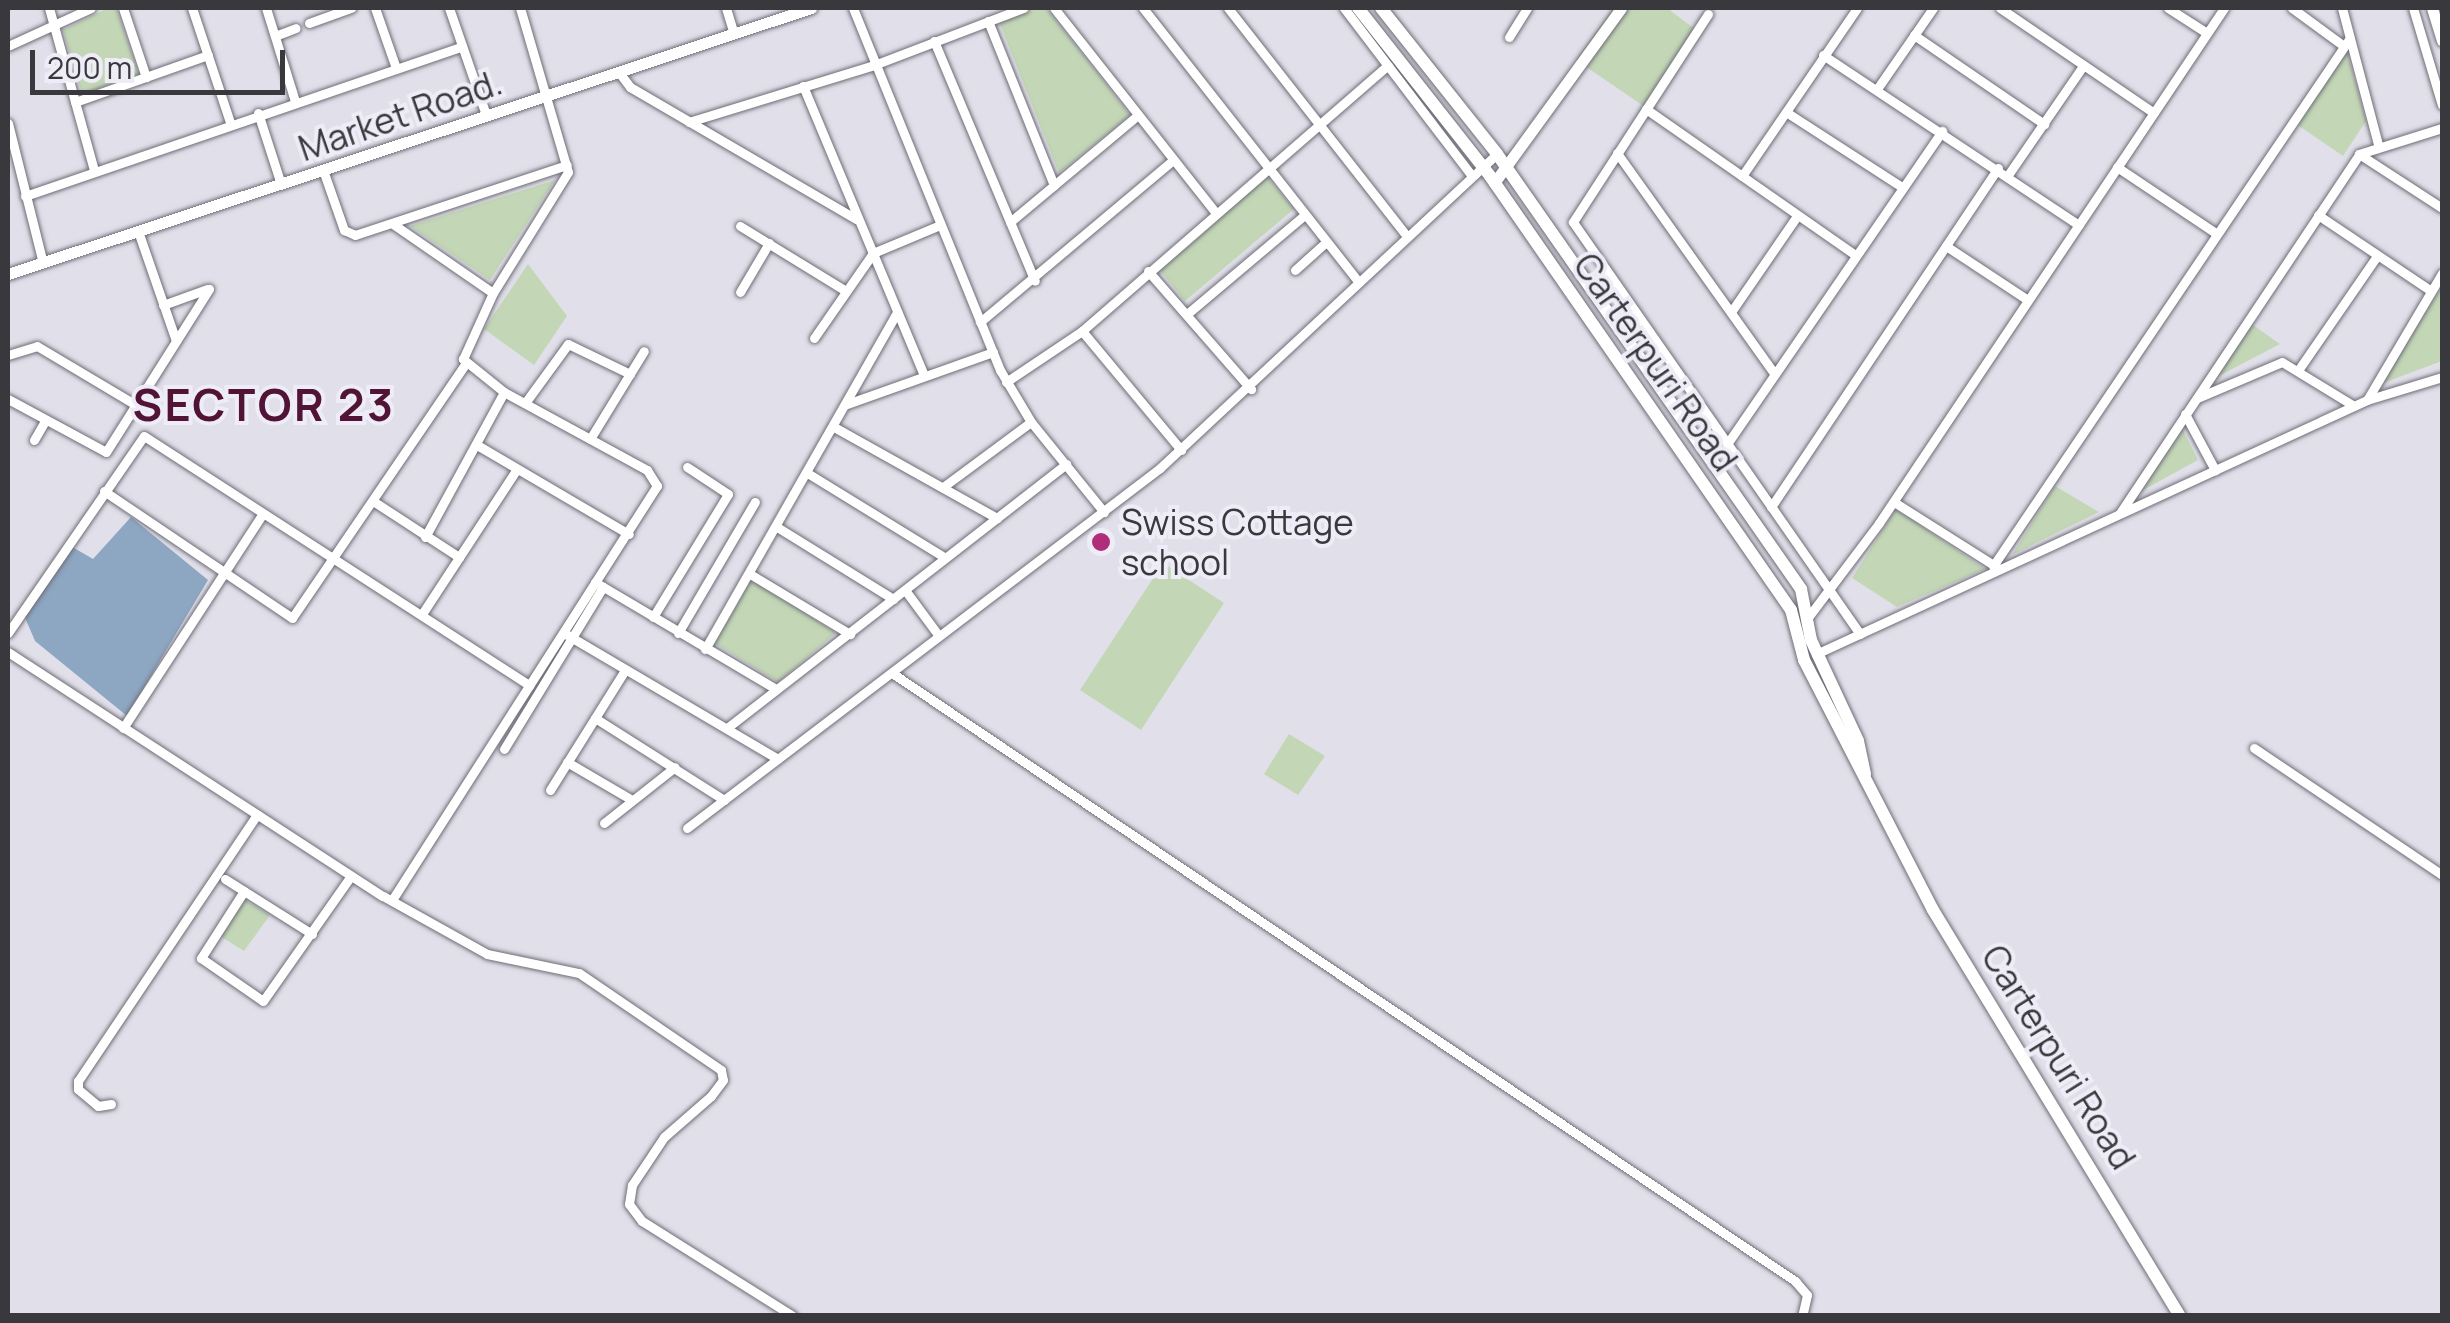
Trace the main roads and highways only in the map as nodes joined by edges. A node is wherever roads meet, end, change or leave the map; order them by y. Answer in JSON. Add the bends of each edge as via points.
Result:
{"nodes":[{"id":1,"x":1358,"y":8,"type":"edge"},
{"id":2,"x":1381,"y":8,"type":"edge"},
{"id":3,"x":1865,"y":774,"type":"junction"},
{"id":4,"x":2180,"y":1316,"type":"edge"}],
"edges":[{"from":1,"to":3,"type":"main road","name":"Carterpuri Road","via":[[1477,171],[1494,182],[1791,610],[1804,660]]},
{"from":2,"to":3,"type":"main road","name":"Carterpuri Road","via":[[1497,154],[1801,589],[1816,654],[1858,741]]},
{"from":3,"to":4,"type":"main road","name":"Carterpuri Road","via":[[1933,910]]}]}
